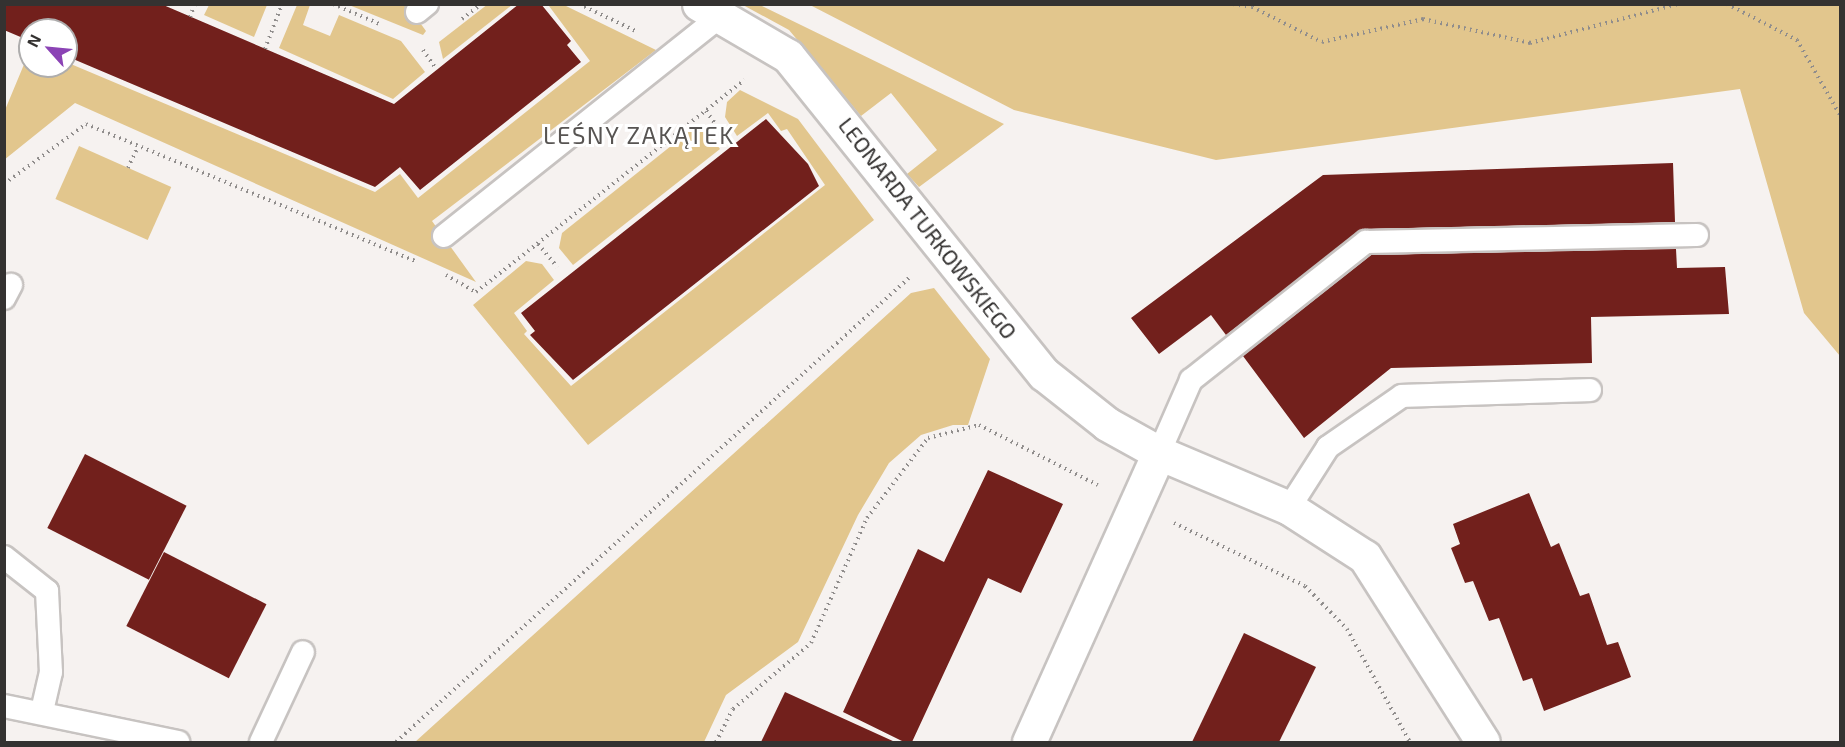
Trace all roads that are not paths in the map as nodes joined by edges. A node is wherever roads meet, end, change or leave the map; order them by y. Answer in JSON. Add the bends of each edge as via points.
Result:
{"nodes":[{"id":1,"x":710,"y":10,"type":"edge"},
{"id":2,"x":1697,"y":235,"type":"dead end"},
{"id":3,"x":444,"y":236,"type":"dead end"},
{"id":4,"x":1590,"y":390,"type":"dead end"},
{"id":5,"x":1159,"y":453,"type":"junction"},
{"id":6,"x":1289,"y":508,"type":"junction"},
{"id":7,"x":4,"y":557,"type":"edge"},
{"id":8,"x":303,"y":652,"type":"dead end"},
{"id":9,"x":4,"y":706,"type":"edge"},
{"id":10,"x":42,"y":711,"type":"junction"},
{"id":11,"x":178,"y":742,"type":"edge"},
{"id":12,"x":261,"y":742,"type":"edge"},
{"id":13,"x":1029,"y":742,"type":"edge"},
{"id":14,"x":1484,"y":742,"type":"edge"}],
"edges":[{"from":1,"to":3,"type":"lane"},
{"from":1,"to":5,"type":"street","name":"LEONARDA TURKOWSKIEGO","via":[[788,56],[1044,374],[1107,424]]},
{"from":2,"to":5,"type":"lane","via":[[1366,242],[1191,380]]},
{"from":4,"to":6,"type":"lane","via":[[1401,396],[1328,447]]},
{"from":5,"to":6,"type":"street","name":"LEONARDA TURKOWSKIEGO"},
{"from":5,"to":13,"type":"street"},
{"from":6,"to":14,"type":"street","name":"LEONARDA TURKOWSKIEGO","via":[[1365,558]]},
{"from":7,"to":10,"type":"lane","via":[[47,591],[51,672]]},
{"from":8,"to":12,"type":"lane"},
{"from":9,"to":10,"type":"lane"},
{"from":10,"to":11,"type":"lane"}]}
